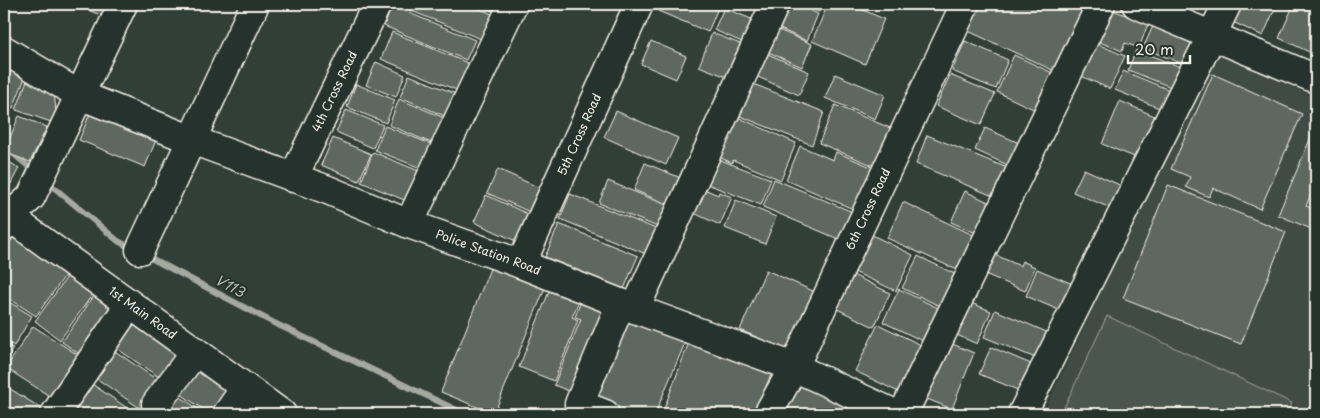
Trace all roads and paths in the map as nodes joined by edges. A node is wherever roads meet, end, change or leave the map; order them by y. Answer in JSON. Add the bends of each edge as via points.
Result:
{"nodes":[{"id":1,"x":124,"y":4,"type":"edge"},
{"id":2,"x":255,"y":4,"type":"edge"},
{"id":3,"x":377,"y":4,"type":"edge"},
{"id":4,"x":512,"y":4,"type":"edge"},
{"id":5,"x":639,"y":4,"type":"edge"},
{"id":6,"x":775,"y":4,"type":"edge"},
{"id":7,"x":965,"y":4,"type":"edge"},
{"id":8,"x":1101,"y":4,"type":"edge"},
{"id":9,"x":1136,"y":4,"type":"edge"},
{"id":10,"x":1227,"y":4,"type":"edge"},
{"id":11,"x":1212,"y":35,"type":"junction"},
{"id":12,"x":4,"y":50,"type":"edge"},
{"id":13,"x":1316,"y":79,"type":"edge"},
{"id":14,"x":80,"y":95,"type":"junction"},
{"id":15,"x":192,"y":140,"type":"junction"},
{"id":16,"x":293,"y":178,"type":"junction"},
{"id":17,"x":6,"y":219,"type":"edge"},
{"id":18,"x":409,"y":224,"type":"junction"},
{"id":19,"x":140,"y":250,"type":"dead end"},
{"id":20,"x":521,"y":264,"type":"junction"},
{"id":21,"x":129,"y":305,"type":"junction"},
{"id":22,"x":628,"y":306,"type":"junction"},
{"id":23,"x":195,"y":352,"type":"junction"},
{"id":24,"x":794,"y":367,"type":"junction"},
{"id":25,"x":245,"y":388,"type":"junction"},
{"id":26,"x":156,"y":404,"type":"dead end"},
{"id":27,"x":55,"y":414,"type":"edge"},
{"id":28,"x":227,"y":414,"type":"edge"},
{"id":29,"x":282,"y":414,"type":"edge"},
{"id":30,"x":604,"y":414,"type":"edge"},
{"id":31,"x":768,"y":414,"type":"edge"},
{"id":32,"x":895,"y":414,"type":"edge"},
{"id":33,"x":903,"y":414,"type":"edge"},
{"id":34,"x":1022,"y":414,"type":"edge"}],
"edges":[{"from":1,"to":14,"type":"street"},
{"from":2,"to":15,"type":"street"},
{"from":3,"to":16,"type":"street","name":"4th Cross Road"},
{"from":4,"to":18,"type":"street"},
{"from":5,"to":20,"type":"street","name":"5th Cross Road"},
{"from":6,"to":22,"type":"street"},
{"from":7,"to":24,"type":"street","name":"6th Cross Road"},
{"from":8,"to":33,"type":"street"},
{"from":9,"to":11,"type":"street"},
{"from":10,"to":11,"type":"street"},
{"from":11,"to":13,"type":"street"},
{"from":11,"to":34,"type":"street"},
{"from":12,"to":14,"type":"street","name":"Police Station Road"},
{"from":14,"to":15,"type":"street","name":"Police Station Road"},
{"from":14,"to":17,"type":"street","via":[[31,197]]},
{"from":15,"to":16,"type":"street","name":"Police Station Road"},
{"from":15,"to":19,"type":"street"},
{"from":16,"to":18,"type":"street","name":"Police Station Road"},
{"from":17,"to":21,"type":"street","name":"1st Main Road"},
{"from":18,"to":20,"type":"street","name":"Police Station Road"},
{"from":20,"to":22,"type":"street","name":"Police Station Road"},
{"from":21,"to":23,"type":"street","name":"1st Main Road"},
{"from":21,"to":27,"type":"street"},
{"from":22,"to":24,"type":"street","name":"Police Station Road"},
{"from":22,"to":30,"type":"street","via":[[579,404]]},
{"from":23,"to":25,"type":"street","name":"1st Main Road"},
{"from":23,"to":26,"type":"street"},
{"from":24,"to":31,"type":"street","name":"6th Cross Road"},
{"from":24,"to":32,"type":"street","name":"Police Station Road"},
{"from":25,"to":28,"type":"street"},
{"from":25,"to":29,"type":"street","name":"1st Main Road"}]}
